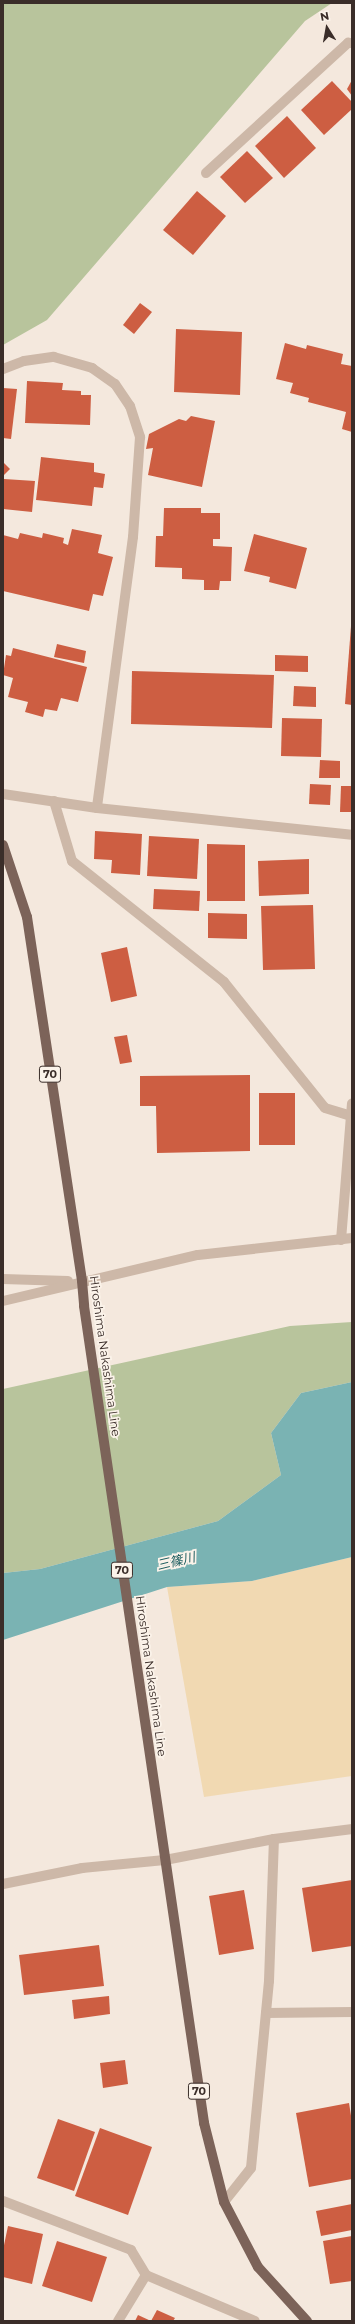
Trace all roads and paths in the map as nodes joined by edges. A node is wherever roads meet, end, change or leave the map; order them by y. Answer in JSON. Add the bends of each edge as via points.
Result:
{"nodes":[{"id":1,"x":352,"y":43,"type":"edge"},
{"id":2,"x":206,"y":173,"type":"dead end"},
{"id":3,"x":3,"y":369,"type":"edge"},
{"id":4,"x":3,"y":794,"type":"edge"},
{"id":5,"x":54,"y":801,"type":"junction"},
{"id":6,"x":97,"y":808,"type":"junction"},
{"id":7,"x":352,"y":835,"type":"edge"},
{"id":8,"x":3,"y":845,"type":"edge"},
{"id":9,"x":352,"y":1103,"type":"edge"},
{"id":10,"x":351,"y":1116,"type":"junction"},
{"id":11,"x":352,"y":1238,"type":"edge"},
{"id":12,"x":340,"y":1240,"type":"junction"},
{"id":13,"x":3,"y":1279,"type":"edge"},
{"id":14,"x":82,"y":1281,"type":"junction"},
{"id":15,"x":3,"y":1301,"type":"edge"},
{"id":16,"x":352,"y":1829,"type":"edge"},
{"id":17,"x":274,"y":1839,"type":"junction"},
{"id":18,"x":165,"y":1860,"type":"junction"},
{"id":19,"x":3,"y":1884,"type":"edge"},
{"id":20,"x":352,"y":2012,"type":"edge"},
{"id":21,"x":266,"y":2014,"type":"junction"},
{"id":22,"x":3,"y":2201,"type":"edge"},
{"id":23,"x":224,"y":2202,"type":"junction"},
{"id":24,"x":146,"y":2274,"type":"junction"},
{"id":25,"x":118,"y":2321,"type":"edge"},
{"id":26,"x":255,"y":2321,"type":"edge"},
{"id":27,"x":307,"y":2321,"type":"edge"}],
"edges":[{"from":1,"to":2,"type":"street","via":[[348,43]]},
{"from":3,"to":6,"type":"street","via":[[24,361],[54,357],[92,368],[115,384],[130,406],[140,437],[133,537]]},
{"from":4,"to":5,"type":"street"},
{"from":5,"to":6,"type":"street"},
{"from":5,"to":10,"type":"street","via":[[72,861],[224,982],[325,1108]]},
{"from":6,"to":7,"type":"street"},
{"from":8,"to":14,"type":"main road","name":"Hiroshima Nakashima Line","number":"70","via":[[27,917]]},
{"from":9,"to":10,"type":"street"},
{"from":10,"to":12,"type":"street"},
{"from":11,"to":12,"type":"street"},
{"from":12,"to":14,"type":"street","via":[[198,1255]]},
{"from":13,"to":14,"type":"street"},
{"from":14,"to":15,"type":"street"},
{"from":14,"to":18,"type":"main road","name":"Hiroshima Nakashima Line","number":"70"},
{"from":16,"to":17,"type":"street"},
{"from":17,"to":18,"type":"street"},
{"from":17,"to":21,"type":"street","via":[[270,1981]]},
{"from":18,"to":19,"type":"street","via":[[82,1868]]},
{"from":18,"to":23,"type":"main road","name":"Hiroshima Nakashima Line","number":"70","via":[[204,2123]]},
{"from":20,"to":21,"type":"street"},
{"from":21,"to":23,"type":"street","via":[[251,2168]]},
{"from":22,"to":24,"type":"street","via":[[131,2250]]},
{"from":23,"to":27,"type":"main road","name":"Hiroshima Nakashima Line","number":"70","via":[[258,2268]]},
{"from":24,"to":25,"type":"street"},
{"from":24,"to":26,"type":"street"}]}
